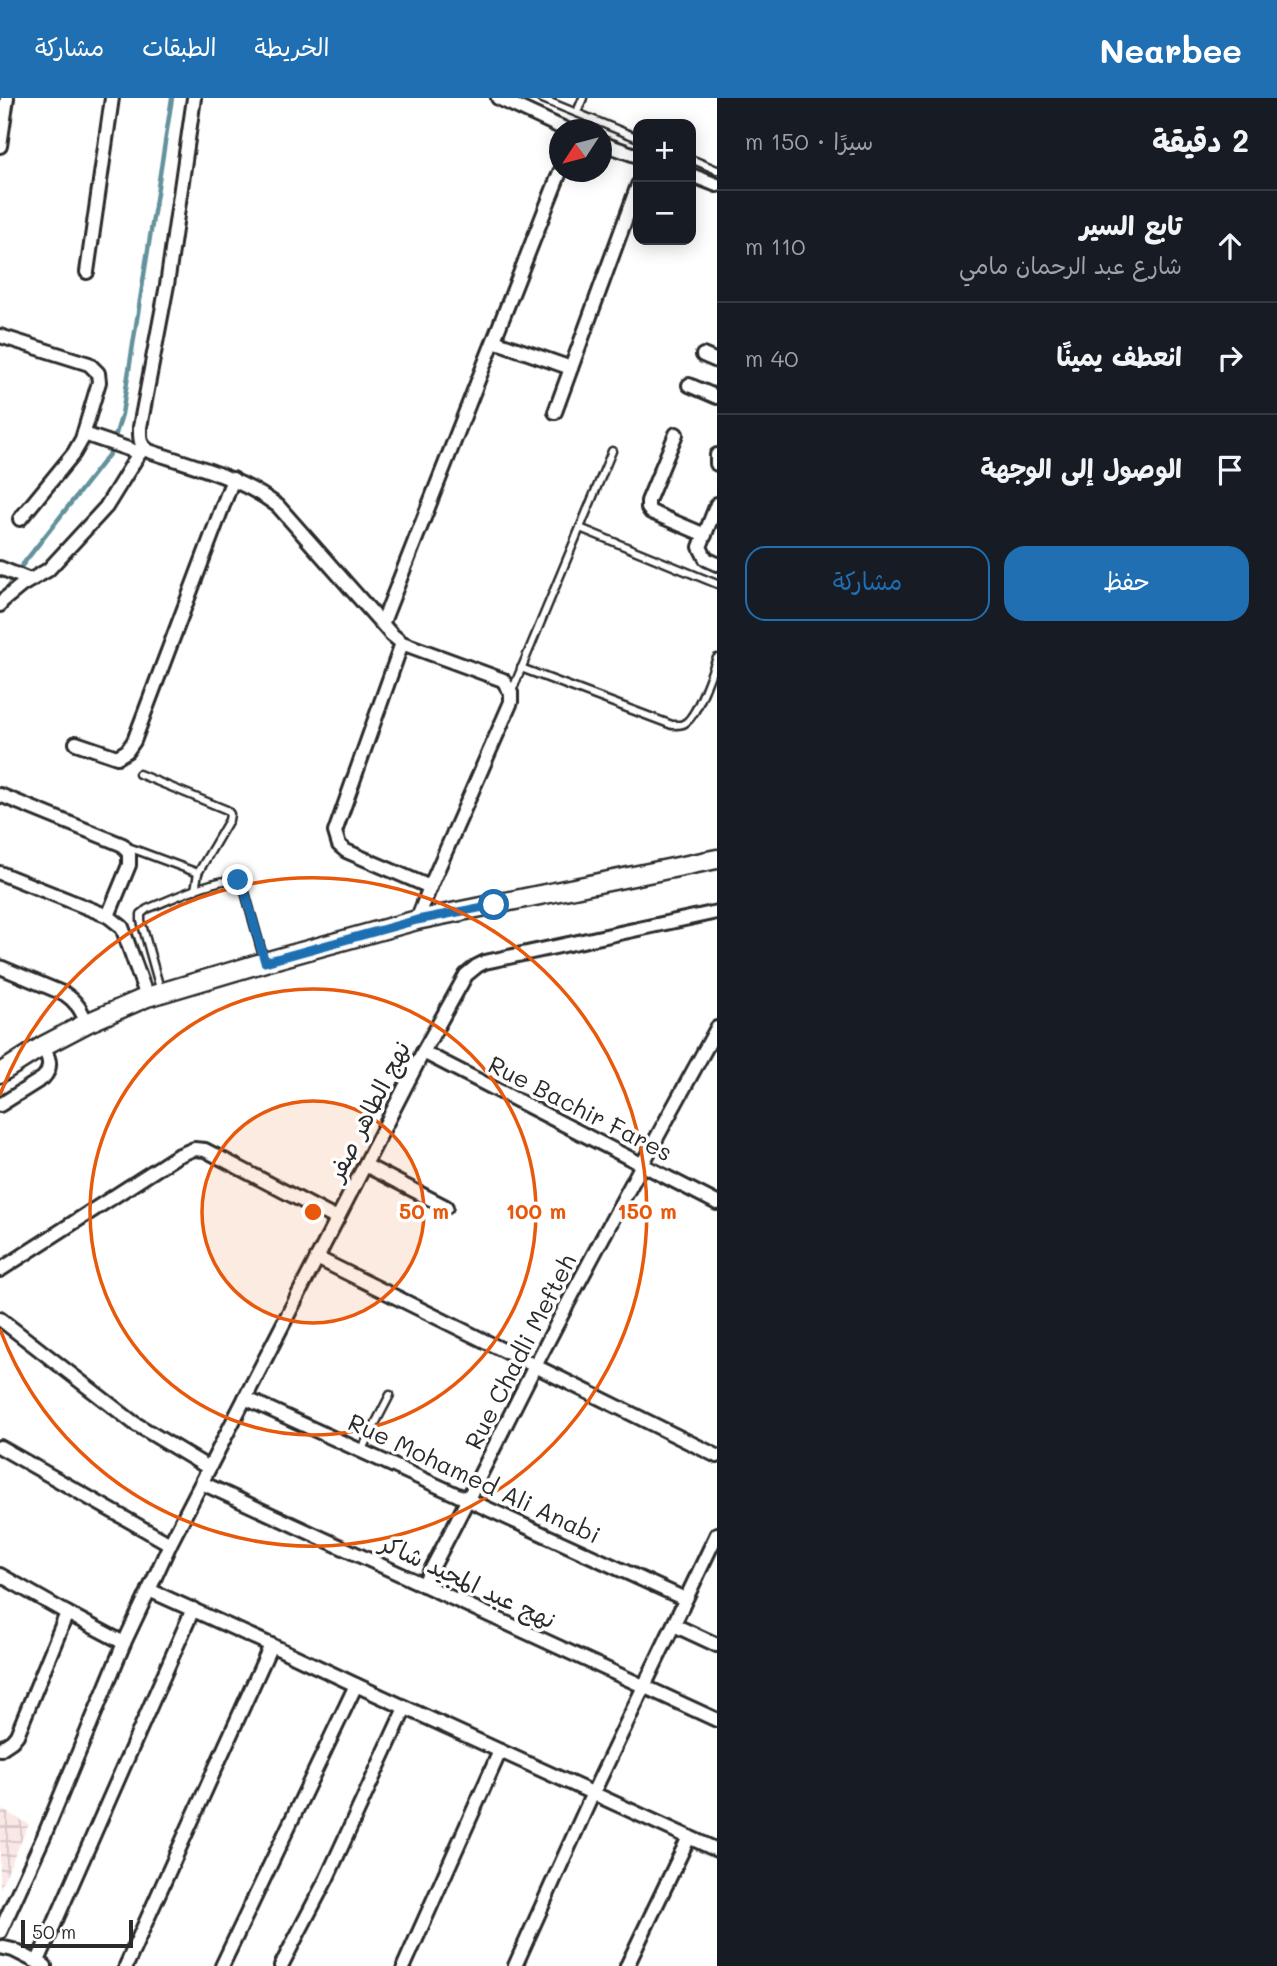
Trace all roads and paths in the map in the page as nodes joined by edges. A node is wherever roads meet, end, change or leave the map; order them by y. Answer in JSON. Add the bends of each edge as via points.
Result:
{"nodes":[{"id":1,"x":7,"y":98,"type":"edge"},
{"id":2,"x":112,"y":98,"type":"edge"},
{"id":3,"x":194,"y":98,"type":"edge"},
{"id":4,"x":498,"y":98,"type":"edge"},
{"id":5,"x":540,"y":98,"type":"edge"},
{"id":6,"x":583,"y":98,"type":"edge"},
{"id":7,"x":577,"y":113,"type":"junction"},
{"id":8,"x":549,"y":122,"type":"edge"},
{"id":9,"x":633,"y":136,"type":"edge"},
{"id":10,"x":0,"y":146,"type":"edge"},
{"id":11,"x":612,"y":147,"type":"edge"},
{"id":12,"x":633,"y":154,"type":"edge"},
{"id":13,"x":696,"y":161,"type":"edge"},
{"id":14,"x":717,"y":170,"type":"edge"},
{"id":15,"x":696,"y":177,"type":"edge"},
{"id":16,"x":556,"y":182,"type":"edge"},
{"id":17,"x":717,"y":185,"type":"edge"},
{"id":18,"x":633,"y":199,"type":"edge"},
{"id":19,"x":87,"y":272,"type":"dead end"},
{"id":20,"x":0,"y":336,"type":"edge"},
{"id":21,"x":494,"y":341,"type":"junction"},
{"id":22,"x":703,"y":355,"type":"dead end"},
{"id":23,"x":717,"y":361,"type":"edge"},
{"id":24,"x":571,"y":368,"type":"junction"},
{"id":25,"x":689,"y":385,"type":"dead end"},
{"id":26,"x":717,"y":397,"type":"edge"},
{"id":27,"x":555,"y":412,"type":"dead end"},
{"id":28,"x":84,"y":434,"type":"junction"},
{"id":29,"x":676,"y":434,"type":"dead end"},
{"id":30,"x":141,"y":450,"type":"junction"},
{"id":31,"x":612,"y":451,"type":"dead end"},
{"id":32,"x":717,"y":455,"type":"edge"},
{"id":33,"x":717,"y":464,"type":"edge"},
{"id":34,"x":233,"y":479,"type":"junction"},
{"id":35,"x":716,"y":509,"type":"edge"},
{"id":36,"x":20,"y":519,"type":"dead end"},
{"id":37,"x":580,"y":528,"type":"junction"},
{"id":38,"x":705,"y":535,"type":"junction"},
{"id":39,"x":717,"y":564,"type":"edge"},
{"id":40,"x":0,"y":568,"type":"edge"},
{"id":41,"x":30,"y":580,"type":"junction"},
{"id":42,"x":717,"y":584,"type":"edge"},
{"id":43,"x":0,"y":605,"type":"edge"},
{"id":44,"x":383,"y":622,"type":"junction"},
{"id":45,"x":402,"y":643,"type":"junction"},
{"id":46,"x":717,"y":658,"type":"edge"},
{"id":47,"x":521,"y":668,"type":"junction"},
{"id":48,"x":511,"y":693,"type":"junction"},
{"id":49,"x":76,"y":743,"type":"dead end"},
{"id":50,"x":139,"y":774,"type":"dead end"},
{"id":51,"x":0,"y":794,"type":"edge"},
{"id":52,"x":123,"y":845,"type":"junction"},
{"id":53,"x":717,"y":859,"type":"edge"},
{"id":54,"x":0,"y":873,"type":"edge"},
{"id":55,"x":198,"y":873,"type":"junction"},
{"id":56,"x":430,"y":887,"type":"junction"},
{"id":57,"x":195,"y":890,"type":"junction"},
{"id":58,"x":717,"y":912,"type":"edge"},
{"id":59,"x":108,"y":916,"type":"junction"},
{"id":60,"x":417,"y":920,"type":"junction"},
{"id":61,"x":265,"y":962,"type":"junction"},
{"id":62,"x":0,"y":967,"type":"edge"},
{"id":63,"x":154,"y":995,"type":"junction"},
{"id":64,"x":87,"y":1023,"type":"junction"},
{"id":65,"x":717,"y":1028,"type":"edge"},
{"id":66,"x":43,"y":1046,"type":"junction"},
{"id":67,"x":423,"y":1052,"type":"junction"},
{"id":68,"x":0,"y":1073,"type":"edge"},
{"id":69,"x":0,"y":1105,"type":"edge"},
{"id":70,"x":642,"y":1164,"type":"junction"},
{"id":71,"x":365,"y":1165,"type":"junction"},
{"id":72,"x":717,"y":1203,"type":"edge"},
{"id":73,"x":446,"y":1207,"type":"dead end"},
{"id":74,"x":337,"y":1219,"type":"junction"},
{"id":75,"x":317,"y":1258,"type":"junction"},
{"id":76,"x":0,"y":1270,"type":"edge"},
{"id":77,"x":0,"y":1319,"type":"edge"},
{"id":78,"x":535,"y":1366,"type":"junction"},
{"id":79,"x":390,"y":1395,"type":"dead end"},
{"id":80,"x":245,"y":1398,"type":"junction"},
{"id":81,"x":0,"y":1447,"type":"edge"},
{"id":82,"x":361,"y":1451,"type":"junction"},
{"id":83,"x":717,"y":1456,"type":"edge"},
{"id":84,"x":209,"y":1468,"type":"junction"},
{"id":85,"x":202,"y":1483,"type":"junction"},
{"id":86,"x":468,"y":1500,"type":"junction"},
{"id":87,"x":717,"y":1534,"type":"edge"},
{"id":88,"x":170,"y":1544,"type":"junction"},
{"id":89,"x":0,"y":1575,"type":"edge"},
{"id":90,"x":423,"y":1585,"type":"junction"},
{"id":91,"x":149,"y":1590,"type":"junction"},
{"id":92,"x":685,"y":1599,"type":"junction"},
{"id":93,"x":193,"y":1609,"type":"junction"},
{"id":94,"x":67,"y":1613,"type":"junction"},
{"id":95,"x":674,"y":1625,"type":"junction"},
{"id":96,"x":124,"y":1643,"type":"junction"},
{"id":97,"x":271,"y":1645,"type":"junction"},
{"id":98,"x":717,"y":1645,"type":"edge"},
{"id":99,"x":356,"y":1685,"type":"junction"},
{"id":100,"x":645,"y":1687,"type":"junction"},
{"id":101,"x":405,"y":1708,"type":"junction"},
{"id":102,"x":717,"y":1720,"type":"edge"},
{"id":103,"x":0,"y":1749,"type":"edge"},
{"id":104,"x":500,"y":1751,"type":"junction"},
{"id":105,"x":593,"y":1793,"type":"junction"},
{"id":106,"x":689,"y":1837,"type":"junction"},
{"id":107,"x":717,"y":1850,"type":"edge"},
{"id":108,"x":0,"y":1932,"type":"edge"},
{"id":109,"x":0,"y":1947,"type":"edge"},
{"id":110,"x":41,"y":1963,"type":"edge"},
{"id":111,"x":126,"y":1966,"type":"edge"},
{"id":112,"x":222,"y":1966,"type":"edge"},
{"id":113,"x":281,"y":1966,"type":"edge"},
{"id":114,"x":404,"y":1966,"type":"edge"},
{"id":115,"x":515,"y":1966,"type":"edge"},
{"id":116,"x":627,"y":1966,"type":"edge"}],
"edges":[{"from":1,"to":10,"type":"street"},
{"from":2,"to":19,"type":"street"},
{"from":3,"to":30,"type":"street","via":[[167,285],[140,427]]},
{"from":4,"to":8,"type":"street"},
{"from":5,"to":7,"type":"lane"},
{"from":6,"to":7,"type":"lane"},
{"from":7,"to":9,"type":"lane"},
{"from":11,"to":12,"type":"street"},
{"from":13,"to":14,"type":"lane"},
{"from":15,"to":17,"type":"street"},
{"from":16,"to":21,"type":"street"},
{"from":18,"to":24,"type":"street"},
{"from":20,"to":28,"type":"street","via":[[94,367],[99,382]]},
{"from":21,"to":24,"type":"street"},
{"from":21,"to":44,"type":"street"},
{"from":22,"to":23,"type":"street"},
{"from":24,"to":27,"type":"street"},
{"from":25,"to":26,"type":"street"},
{"from":28,"to":30,"type":"street"},
{"from":28,"to":36,"type":"street"},
{"from":29,"to":38,"type":"street","via":[[648,508]]},
{"from":30,"to":34,"type":"street"},
{"from":30,"to":41,"type":"street","via":[[106,506],[48,570]]},
{"from":31,"to":37,"type":"lane"},
{"from":32,"to":33,"type":"street"},
{"from":34,"to":44,"type":"street","via":[[278,506]]},
{"from":34,"to":49,"type":"street","via":[[134,741],[117,757]]},
{"from":35,"to":38,"type":"street"},
{"from":37,"to":42,"type":"lane"},
{"from":37,"to":47,"type":"lane"},
{"from":38,"to":39,"type":"street","via":[[700,547],[706,559]]},
{"from":40,"to":41,"type":"street"},
{"from":41,"to":43,"type":"street"},
{"from":44,"to":45,"type":"street"},
{"from":45,"to":48,"type":"street","via":[[503,680]]},
{"from":45,"to":56,"type":"street","via":[[335,832],[346,851]]},
{"from":46,"to":47,"type":"lane","via":[[695,712],[682,725]]},
{"from":47,"to":48,"type":"lane"},
{"from":48,"to":56,"type":"street"},
{"from":50,"to":55,"type":"lane","via":[[230,814]]},
{"from":51,"to":52,"type":"street"},
{"from":52,"to":55,"type":"lane"},
{"from":52,"to":59,"type":"street","via":[[130,854],[129,865]]},
{"from":53,"to":60,"type":"street"},
{"from":54,"to":59,"type":"street"},
{"from":55,"to":57,"type":"lane"},
{"from":56,"to":60,"type":"street"},
{"from":57,"to":61,"type":"lane","via":[[230,879],[243,885]]},
{"from":57,"to":63,"type":"lane","via":[[141,914]]},
{"from":58,"to":67,"type":"street","name":"نهج الطاهر صفر","via":[[485,962],[466,975]]},
{"from":59,"to":63,"type":"street","via":[[122,927]]},
{"from":60,"to":61,"type":"street"},
{"from":61,"to":63,"type":"street"},
{"from":62,"to":64,"type":"street","via":[[65,994],[81,1009]]},
{"from":63,"to":64,"type":"street"},
{"from":64,"to":66,"type":"street"},
{"from":65,"to":70,"type":"street","name":"Rue Chadli Mefteh"},
{"from":66,"to":68,"type":"street"},
{"from":66,"to":69,"type":"street","via":[[49,1058],[47,1074]]},
{"from":67,"to":70,"type":"street","name":"Rue Bachir Fares"},
{"from":67,"to":71,"type":"street","name":"نهج الطاهر صفر"},
{"from":70,"to":72,"type":"street","name":"Rue Bachir Fares"},
{"from":70,"to":78,"type":"street","name":"Rue Chadli Mefteh"},
{"from":71,"to":73,"type":"street"},
{"from":71,"to":74,"type":"street","name":"نهج الطاهر صفر"},
{"from":74,"to":75,"type":"street","name":"نهج الطاهر صفر"},
{"from":74,"to":76,"type":"street","via":[[205,1150],[194,1149]]},
{"from":75,"to":78,"type":"street"},
{"from":75,"to":80,"type":"street","name":"نهج الطاهر صفر"},
{"from":77,"to":84,"type":"street","via":[[134,1423]]},
{"from":78,"to":83,"type":"street"},
{"from":78,"to":86,"type":"street","name":"Rue Chadli Mefteh"},
{"from":79,"to":82,"type":"lane"},
{"from":80,"to":82,"type":"street","name":"Rue Mohamed Ali Anabi"},
{"from":80,"to":84,"type":"street","name":"نهج الطاهر صفر"},
{"from":81,"to":88,"type":"street"},
{"from":82,"to":86,"type":"street","name":"Rue Mohamed Ali Anabi"},
{"from":84,"to":85,"type":"street","name":"نهج الطاهر صفر"},
{"from":85,"to":88,"type":"street","name":"نهج الطاهر صفر"},
{"from":85,"to":90,"type":"street","name":"نهج عبد المجيد شاكر"},
{"from":86,"to":90,"type":"street","name":"Rue Chadli Mefteh"},
{"from":86,"to":92,"type":"street","name":"Rue Mohamed Ali Anabi"},
{"from":87,"to":92,"type":"street"},
{"from":88,"to":91,"type":"street","name":"نهج الطاهر صفر"},
{"from":89,"to":94,"type":"street"},
{"from":90,"to":100,"type":"street","name":"نهج عبد المجيد شاكر"},
{"from":91,"to":93,"type":"street"},
{"from":91,"to":96,"type":"street","name":"نهج الطاهر صفر"},
{"from":92,"to":95,"type":"street"},
{"from":93,"to":97,"type":"street"},
{"from":93,"to":110,"type":"street"},
{"from":94,"to":96,"type":"street"},
{"from":94,"to":103,"type":"street","via":[[17,1735]]},
{"from":95,"to":98,"type":"street"},
{"from":95,"to":100,"type":"street"},
{"from":96,"to":108,"type":"street","name":"نهج الطاهر صفر"},
{"from":97,"to":99,"type":"street"},
{"from":97,"to":111,"type":"street"},
{"from":99,"to":101,"type":"street"},
{"from":99,"to":112,"type":"street"},
{"from":100,"to":102,"type":"street","name":"نهج عبد المجيد شاكر"},
{"from":100,"to":105,"type":"street"},
{"from":101,"to":104,"type":"street"},
{"from":101,"to":113,"type":"street"},
{"from":104,"to":105,"type":"street"},
{"from":104,"to":114,"type":"street"},
{"from":105,"to":106,"type":"street"},
{"from":105,"to":115,"type":"street"},
{"from":106,"to":107,"type":"street"},
{"from":106,"to":116,"type":"street"},
{"from":109,"to":110,"type":"street"}]}
